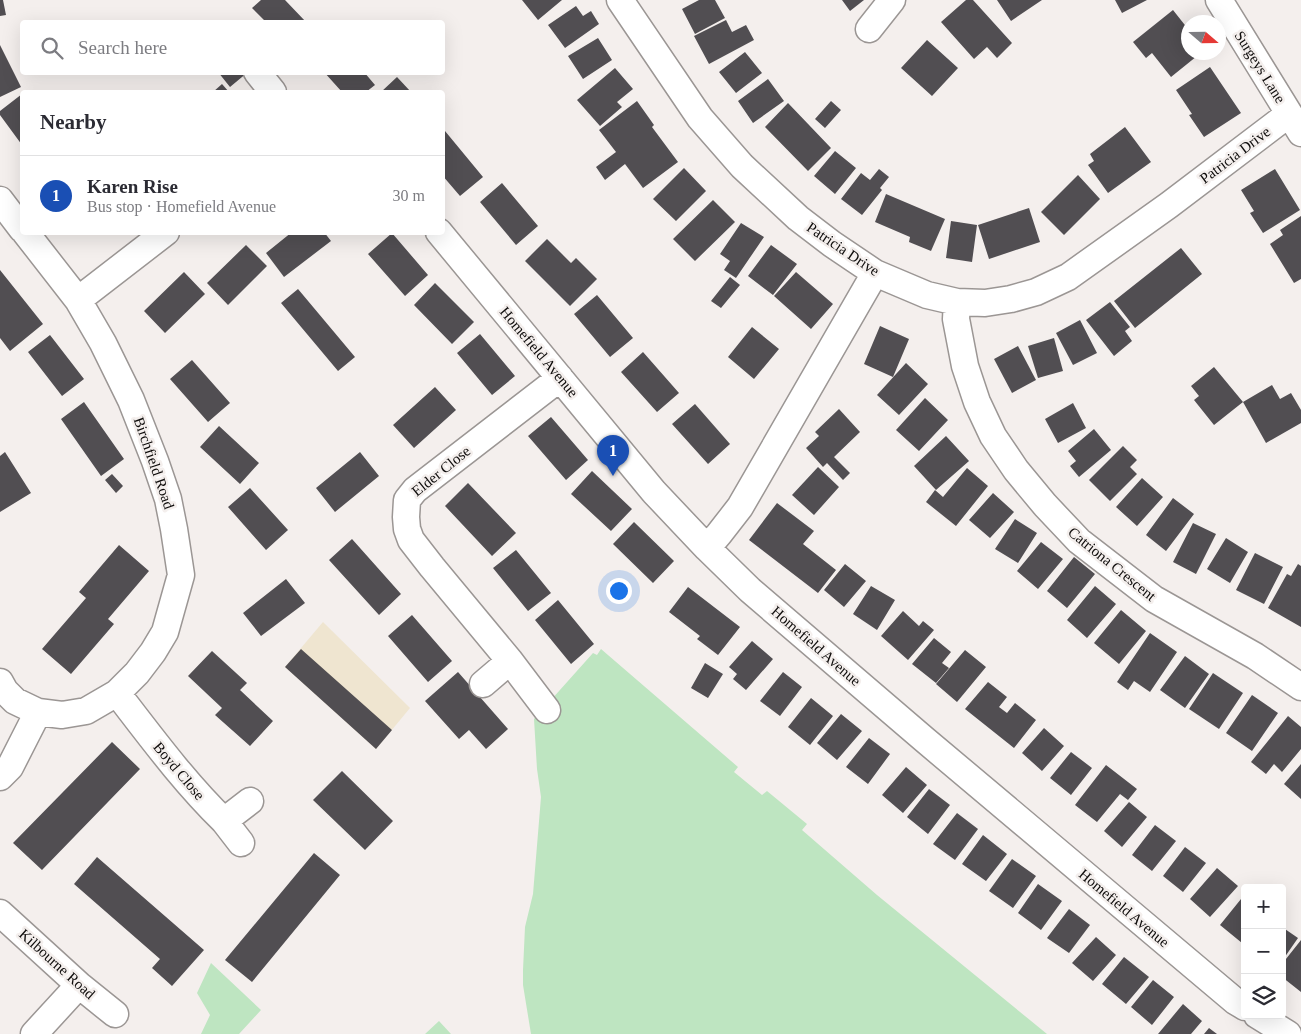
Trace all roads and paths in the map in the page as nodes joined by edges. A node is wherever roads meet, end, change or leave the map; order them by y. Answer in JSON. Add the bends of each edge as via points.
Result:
{"nodes":[{"id":1,"x":620,"y":0,"type":"edge"},
{"id":2,"x":892,"y":0,"type":"edge"},
{"id":3,"x":1219,"y":0,"type":"edge"},
{"id":4,"x":869,"y":29,"type":"dead end"},
{"id":5,"x":259,"y":75,"type":"edge"},
{"id":6,"x":271,"y":90,"type":"edge"},
{"id":7,"x":1295,"y":124,"type":"edge"},
{"id":8,"x":0,"y":200,"type":"edge"},
{"id":9,"x":20,"y":226,"type":"edge"},
{"id":10,"x":28,"y":235,"type":"edge"},
{"id":11,"x":162,"y":235,"type":"edge"},
{"id":12,"x":441,"y":235,"type":"edge"},
{"id":13,"x":876,"y":272,"type":"junction"},
{"id":14,"x":78,"y":300,"type":"junction"},
{"id":15,"x":957,"y":302,"type":"junction"},
{"id":16,"x":560,"y":378,"type":"junction"},
{"id":17,"x":707,"y":548,"type":"junction"},
{"id":18,"x":510,"y":660,"type":"junction"},
{"id":19,"x":0,"y":682,"type":"edge"},
{"id":20,"x":483,"y":684,"type":"dead end"},
{"id":21,"x":1301,"y":687,"type":"edge"},
{"id":22,"x":117,"y":693,"type":"junction"},
{"id":23,"x":547,"y":710,"type":"dead end"},
{"id":24,"x":38,"y":712,"type":"junction"},
{"id":25,"x":0,"y":777,"type":"edge"},
{"id":26,"x":250,"y":801,"type":"dead end"},
{"id":27,"x":224,"y":821,"type":"junction"},
{"id":28,"x":241,"y":843,"type":"dead end"},
{"id":29,"x":0,"y":913,"type":"edge"},
{"id":30,"x":78,"y":985,"type":"junction"},
{"id":31,"x":1241,"y":1005,"type":"edge"},
{"id":32,"x":115,"y":1014,"type":"dead end"},
{"id":33,"x":1264,"y":1019,"type":"edge"},
{"id":34,"x":34,"y":1034,"type":"edge"},
{"id":35,"x":1288,"y":1034,"type":"edge"}],
"edges":[{"from":1,"to":13,"type":"street","name":"Patricia Drive","via":[[700,118],[742,166],[798,218]]},
{"from":2,"to":4,"type":"street"},
{"from":3,"to":7,"type":"street","name":"Surgeys Lane"},
{"from":5,"to":6,"type":"street"},
{"from":7,"to":15,"type":"street","name":"Patricia Drive","via":[[1169,205],[1068,277],[1011,299],[985,303]]},
{"from":8,"to":9,"type":"street"},
{"from":10,"to":14,"type":"street","name":"Birchfield Road"},
{"from":11,"to":14,"type":"street"},
{"from":12,"to":16,"type":"street","name":"Homefield Avenue"},
{"from":13,"to":15,"type":"street","name":"Patricia Drive","via":[[927,295]]},
{"from":13,"to":17,"type":"street","via":[[740,507]]},
{"from":14,"to":22,"type":"street","name":"Birchfield Road","via":[[131,400],[155,461],[168,499],[181,575],[165,632],[153,652]]},
{"from":15,"to":21,"type":"street","name":"Catriona Crescent","via":[[956,319],[964,366],[977,402],[993,436],[1045,505],[1079,541],[1154,599],[1255,656]]},
{"from":16,"to":17,"type":"street","name":"Homefield Avenue","via":[[654,492]]},
{"from":16,"to":18,"type":"street","name":"Elder Close","via":[[415,490],[407,500],[407,529],[411,540]]},
{"from":17,"to":31,"type":"street","name":"Homefield Avenue","via":[[750,590],[925,740]]},
{"from":18,"to":20,"type":"street"},
{"from":18,"to":23,"type":"street","name":"Elder Close"},
{"from":19,"to":24,"type":"street","name":"Birchfield Road","via":[[15,700]]},
{"from":22,"to":24,"type":"street","name":"Birchfield Road","via":[[86,711],[62,715]]},
{"from":22,"to":27,"type":"street","name":"Boyd Close","via":[[178,772]]},
{"from":24,"to":25,"type":"street","via":[[10,767]]},
{"from":26,"to":27,"type":"street"},
{"from":27,"to":28,"type":"street","name":"Boyd Close"},
{"from":29,"to":30,"type":"street","name":"Kilbourne Road"},
{"from":30,"to":32,"type":"street","name":"Kilbourne Road"},
{"from":30,"to":34,"type":"street"},
{"from":33,"to":35,"type":"street"}]}
